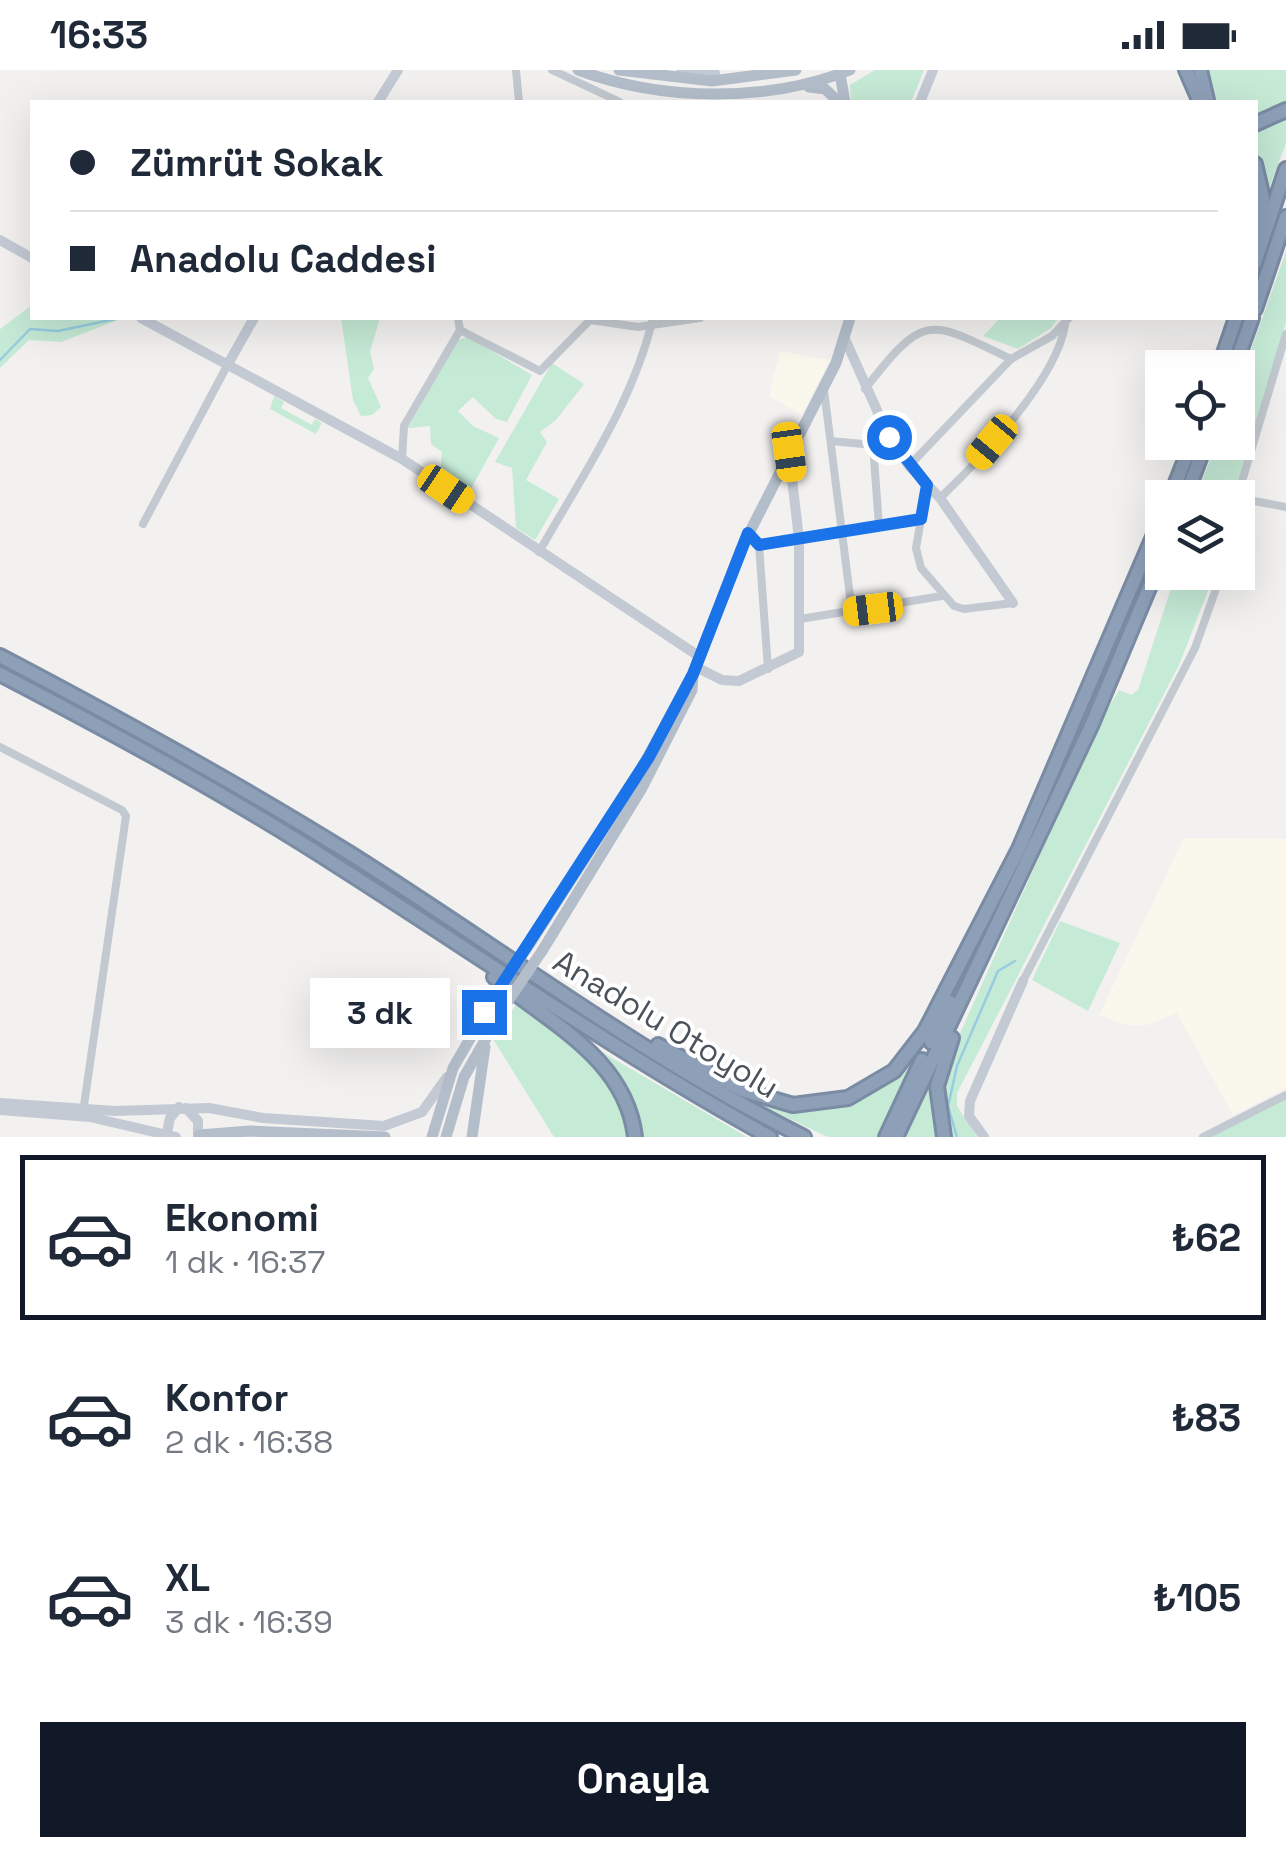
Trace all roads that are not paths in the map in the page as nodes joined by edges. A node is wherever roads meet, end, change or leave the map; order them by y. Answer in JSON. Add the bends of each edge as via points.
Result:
{"nodes":[{"id":1,"x":398,"y":70,"type":"edge"},
{"id":2,"x":516,"y":70,"type":"edge"},
{"id":3,"x":552,"y":70,"type":"edge"},
{"id":4,"x":578,"y":70,"type":"edge"},
{"id":5,"x":620,"y":70,"type":"edge"},
{"id":6,"x":657,"y":70,"type":"edge"},
{"id":7,"x":932,"y":70,"type":"edge"},
{"id":8,"x":1186,"y":70,"type":"edge"},
{"id":9,"x":1200,"y":70,"type":"edge"},
{"id":10,"x":666,"y":71,"type":"edge"},
{"id":11,"x":792,"y":71,"type":"edge"},
{"id":12,"x":843,"y":71,"type":"edge"},
{"id":13,"x":715,"y":72,"type":"edge"},
{"id":14,"x":755,"y":91,"type":"junction"},
{"id":15,"x":380,"y":98,"type":"edge"},
{"id":16,"x":519,"y":100,"type":"edge"},
{"id":17,"x":616,"y":100,"type":"edge"},
{"id":18,"x":839,"y":100,"type":"edge"},
{"id":19,"x":842,"y":100,"type":"edge"},
{"id":20,"x":921,"y":100,"type":"edge"},
{"id":21,"x":1199,"y":100,"type":"edge"},
{"id":22,"x":1208,"y":100,"type":"edge"},
{"id":23,"x":1286,"y":110,"type":"edge"},
{"id":24,"x":1258,"y":123,"type":"edge"},
{"id":25,"x":1286,"y":169,"type":"edge"},
{"id":26,"x":1258,"y":177,"type":"edge"},
{"id":27,"x":1286,"y":216,"type":"edge"},
{"id":28,"x":1258,"y":227,"type":"edge"},
{"id":29,"x":1286,"y":234,"type":"edge"},
{"id":30,"x":0,"y":240,"type":"edge"},
{"id":31,"x":1258,"y":254,"type":"edge"},
{"id":32,"x":30,"y":257,"type":"edge"},
{"id":33,"x":1262,"y":288,"type":"junction"},
{"id":34,"x":1258,"y":300,"type":"edge"},
{"id":35,"x":145,"y":320,"type":"edge"},
{"id":36,"x":253,"y":320,"type":"edge"},
{"id":37,"x":458,"y":320,"type":"edge"},
{"id":38,"x":590,"y":320,"type":"edge"},
{"id":39,"x":849,"y":320,"type":"edge"},
{"id":40,"x":1236,"y":320,"type":"edge"},
{"id":41,"x":1251,"y":320,"type":"edge"},
{"id":42,"x":652,"y":321,"type":"edge"},
{"id":43,"x":1066,"y":322,"type":"edge"},
{"id":44,"x":460,"y":330,"type":"junction"},
{"id":45,"x":1286,"y":334,"type":"edge"},
{"id":46,"x":844,"y":340,"type":"junction"},
{"id":47,"x":1225,"y":350,"type":"edge"},
{"id":48,"x":1240,"y":350,"type":"edge"},
{"id":49,"x":1011,"y":360,"type":"junction"},
{"id":50,"x":228,"y":364,"type":"junction"},
{"id":51,"x":824,"y":385,"type":"junction"},
{"id":52,"x":865,"y":389,"type":"junction"},
{"id":53,"x":877,"y":413,"type":"junction"},
{"id":54,"x":831,"y":441,"type":"junction"},
{"id":55,"x":873,"y":445,"type":"junction"},
{"id":56,"x":789,"y":452,"type":"junction"},
{"id":57,"x":402,"y":460,"type":"junction"},
{"id":58,"x":909,"y":466,"type":"junction"},
{"id":59,"x":1242,"y":480,"type":"edge"},
{"id":60,"x":927,"y":485,"type":"junction"},
{"id":61,"x":940,"y":498,"type":"junction"},
{"id":62,"x":1255,"y":501,"type":"edge"},
{"id":63,"x":1286,"y":507,"type":"edge"},
{"id":64,"x":921,"y":519,"type":"junction"},
{"id":65,"x":142,"y":524,"type":"dead end"},
{"id":66,"x":880,"y":526,"type":"junction"},
{"id":67,"x":841,"y":532,"type":"junction"},
{"id":68,"x":748,"y":533,"type":"junction"},
{"id":69,"x":799,"y":539,"type":"junction"},
{"id":70,"x":759,"y":545,"type":"junction"},
{"id":71,"x":539,"y":552,"type":"junction"},
{"id":72,"x":1145,"y":556,"type":"edge"},
{"id":73,"x":1148,"y":590,"type":"edge"},
{"id":74,"x":1216,"y":590,"type":"edge"},
{"id":75,"x":942,"y":596,"type":"junction"},
{"id":76,"x":1013,"y":603,"type":"joint"},
{"id":77,"x":852,"y":612,"type":"junction"},
{"id":78,"x":800,"y":619,"type":"junction"},
{"id":79,"x":0,"y":656,"type":"edge"},
{"id":80,"x":696,"y":666,"type":"junction"},
{"id":81,"x":768,"y":669,"type":"junction"},
{"id":82,"x":0,"y":674,"type":"edge"},
{"id":83,"x":0,"y":747,"type":"edge"},
{"id":84,"x":1019,"y":849,"type":"junction"},
{"id":85,"x":1001,"y":920,"type":"junction"},
{"id":86,"x":446,"y":937,"type":"junction"},
{"id":87,"x":536,"y":948,"type":"junction"},
{"id":88,"x":1024,"y":981,"type":"joint"},
{"id":89,"x":489,"y":1031,"type":"junction"},
{"id":90,"x":627,"y":1036,"type":"junction"},
{"id":91,"x":453,"y":1068,"type":"junction"},
{"id":92,"x":1286,"y":1095,"type":"edge"},
{"id":93,"x":0,"y":1107,"type":"edge"},
{"id":94,"x":182,"y":1107,"type":"junction"},
{"id":95,"x":83,"y":1112,"type":"junction"},
{"id":96,"x":250,"y":1130,"type":"junction"},
{"id":97,"x":169,"y":1136,"type":"edge"},
{"id":98,"x":198,"y":1136,"type":"edge"},
{"id":99,"x":185,"y":1137,"type":"edge"},
{"id":100,"x":272,"y":1137,"type":"edge"},
{"id":101,"x":385,"y":1137,"type":"edge"},
{"id":102,"x":432,"y":1137,"type":"edge"},
{"id":103,"x":446,"y":1137,"type":"edge"},
{"id":104,"x":472,"y":1137,"type":"edge"},
{"id":105,"x":635,"y":1137,"type":"edge"},
{"id":106,"x":770,"y":1137,"type":"edge"},
{"id":107,"x":804,"y":1137,"type":"edge"},
{"id":108,"x":886,"y":1137,"type":"edge"},
{"id":109,"x":896,"y":1137,"type":"edge"},
{"id":110,"x":944,"y":1137,"type":"edge"},
{"id":111,"x":984,"y":1137,"type":"edge"},
{"id":112,"x":1203,"y":1137,"type":"edge"}],
"edges":[{"from":1,"to":15,"type":"street"},
{"from":2,"to":16,"type":"street"},
{"from":3,"to":17,"type":"street"},
{"from":4,"to":14,"type":"main road","via":[[678,92]]},
{"from":5,"to":11,"type":"main road","via":[[712,81]]},
{"from":6,"to":10,"type":"street"},
{"from":7,"to":20,"type":"street"},
{"from":8,"to":21,"type":"highway"},
{"from":9,"to":22,"type":"highway"},
{"from":10,"to":13,"type":"street"},
{"from":12,"to":14,"type":"main road"},
{"from":12,"to":19,"type":"main road"},
{"from":14,"to":18,"type":"main road","via":[[821,87]]},
{"from":23,"to":24,"type":"highway"},
{"from":25,"to":31,"type":"highway"},
{"from":26,"to":28,"type":"highway"},
{"from":27,"to":33,"type":"highway"},
{"from":29,"to":33,"type":"highway"},
{"from":30,"to":32,"type":"street"},
{"from":33,"to":34,"type":"highway"},
{"from":35,"to":50,"type":"street"},
{"from":36,"to":50,"type":"street"},
{"from":37,"to":44,"type":"street"},
{"from":38,"to":42,"type":"street"},
{"from":38,"to":44,"type":"street","via":[[540,371]]},
{"from":39,"to":46,"type":"main road"},
{"from":40,"to":47,"type":"highway"},
{"from":41,"to":48,"type":"highway"},
{"from":42,"to":71,"type":"street","via":[[623,405]]},
{"from":43,"to":49,"type":"street"},
{"from":43,"to":61,"type":"street","via":[[1062,343],[1035,386]]},
{"from":44,"to":57,"type":"street","via":[[404,426]]},
{"from":45,"to":59,"type":"street"},
{"from":46,"to":51,"type":"main road"},
{"from":46,"to":52,"type":"street"},
{"from":49,"to":52,"type":"street","via":[[936,327],[900,343]]},
{"from":49,"to":58,"type":"street"},
{"from":50,"to":57,"type":"street"},
{"from":50,"to":65,"type":"street"},
{"from":51,"to":54,"type":"street"},
{"from":51,"to":56,"type":"main road"},
{"from":52,"to":53,"type":"street"},
{"from":53,"to":55,"type":"street"},
{"from":53,"to":58,"type":"street"},
{"from":54,"to":55,"type":"street"},
{"from":54,"to":67,"type":"street"},
{"from":55,"to":66,"type":"street"},
{"from":56,"to":68,"type":"main road"},
{"from":56,"to":69,"type":"street"},
{"from":57,"to":71,"type":"street"},
{"from":58,"to":60,"type":"street"},
{"from":60,"to":61,"type":"street"},
{"from":60,"to":64,"type":"street"},
{"from":61,"to":76,"type":"street"},
{"from":62,"to":63,"type":"street"},
{"from":64,"to":66,"type":"street"},
{"from":64,"to":75,"type":"street","via":[[916,556]]},
{"from":66,"to":67,"type":"street"},
{"from":67,"to":69,"type":"street"},
{"from":67,"to":77,"type":"street"},
{"from":68,"to":70,"type":"street"},
{"from":68,"to":80,"type":"main road"},
{"from":69,"to":70,"type":"street"},
{"from":69,"to":78,"type":"street"},
{"from":70,"to":81,"type":"street"},
{"from":71,"to":80,"type":"street"},
{"from":72,"to":84,"type":"highway"},
{"from":73,"to":85,"type":"highway"},
{"from":74,"to":88,"type":"street","via":[[1195,648]]},
{"from":75,"to":76,"type":"street","via":[[964,609]]},
{"from":75,"to":77,"type":"street"},
{"from":77,"to":78,"type":"street"},
{"from":78,"to":81,"type":"street","via":[[799,652]]},
{"from":79,"to":90,"type":"highway","name":"Anadolu Otoyolu","via":[[351,854]]},
{"from":80,"to":81,"type":"street","via":[[732,681]]},
{"from":80,"to":87,"type":"main road"},
{"from":82,"to":86,"type":"highway","name":"Anadolu Otoyolu","via":[[204,785]]},
{"from":83,"to":95,"type":"street","via":[[126,816]]},
{"from":84,"to":90,"type":"highway","via":[[926,1031],[894,1071],[866,1092],[822,1104],[778,1103]]},
{"from":84,"to":108,"type":"highway"},
{"from":85,"to":109,"type":"highway"},
{"from":85,"to":110,"type":"highway","via":[[940,1068]]},
{"from":86,"to":105,"type":"highway","via":[[593,1055],[619,1088]]},
{"from":86,"to":106,"type":"highway","name":"Anadolu Otoyolu"},
{"from":87,"to":89,"type":"main road","bridge":true},
{"from":87,"to":91,"type":"main road","bridge":true,"via":[[496,994]]},
{"from":88,"to":111,"type":"street","via":[[970,1100],[969,1116]]},
{"from":89,"to":103,"type":"main road","via":[[464,1078]]},
{"from":89,"to":104,"type":"main road"},
{"from":90,"to":107,"type":"highway","name":"Anadolu Otoyolu"},
{"from":91,"to":94,"type":"street","via":[[422,1112],[384,1126]]},
{"from":91,"to":102,"type":"main road"},
{"from":92,"to":112,"type":"street"},
{"from":93,"to":95,"type":"street"},
{"from":94,"to":95,"type":"street"},
{"from":94,"to":97,"type":"street","via":[[170,1118]]},
{"from":94,"to":98,"type":"street","via":[[198,1121]]},
{"from":95,"to":97,"type":"street"},
{"from":96,"to":98,"type":"main road"},
{"from":96,"to":100,"type":"main road"},
{"from":96,"to":101,"type":"main road"},
{"from":98,"to":99,"type":"street"}]}
